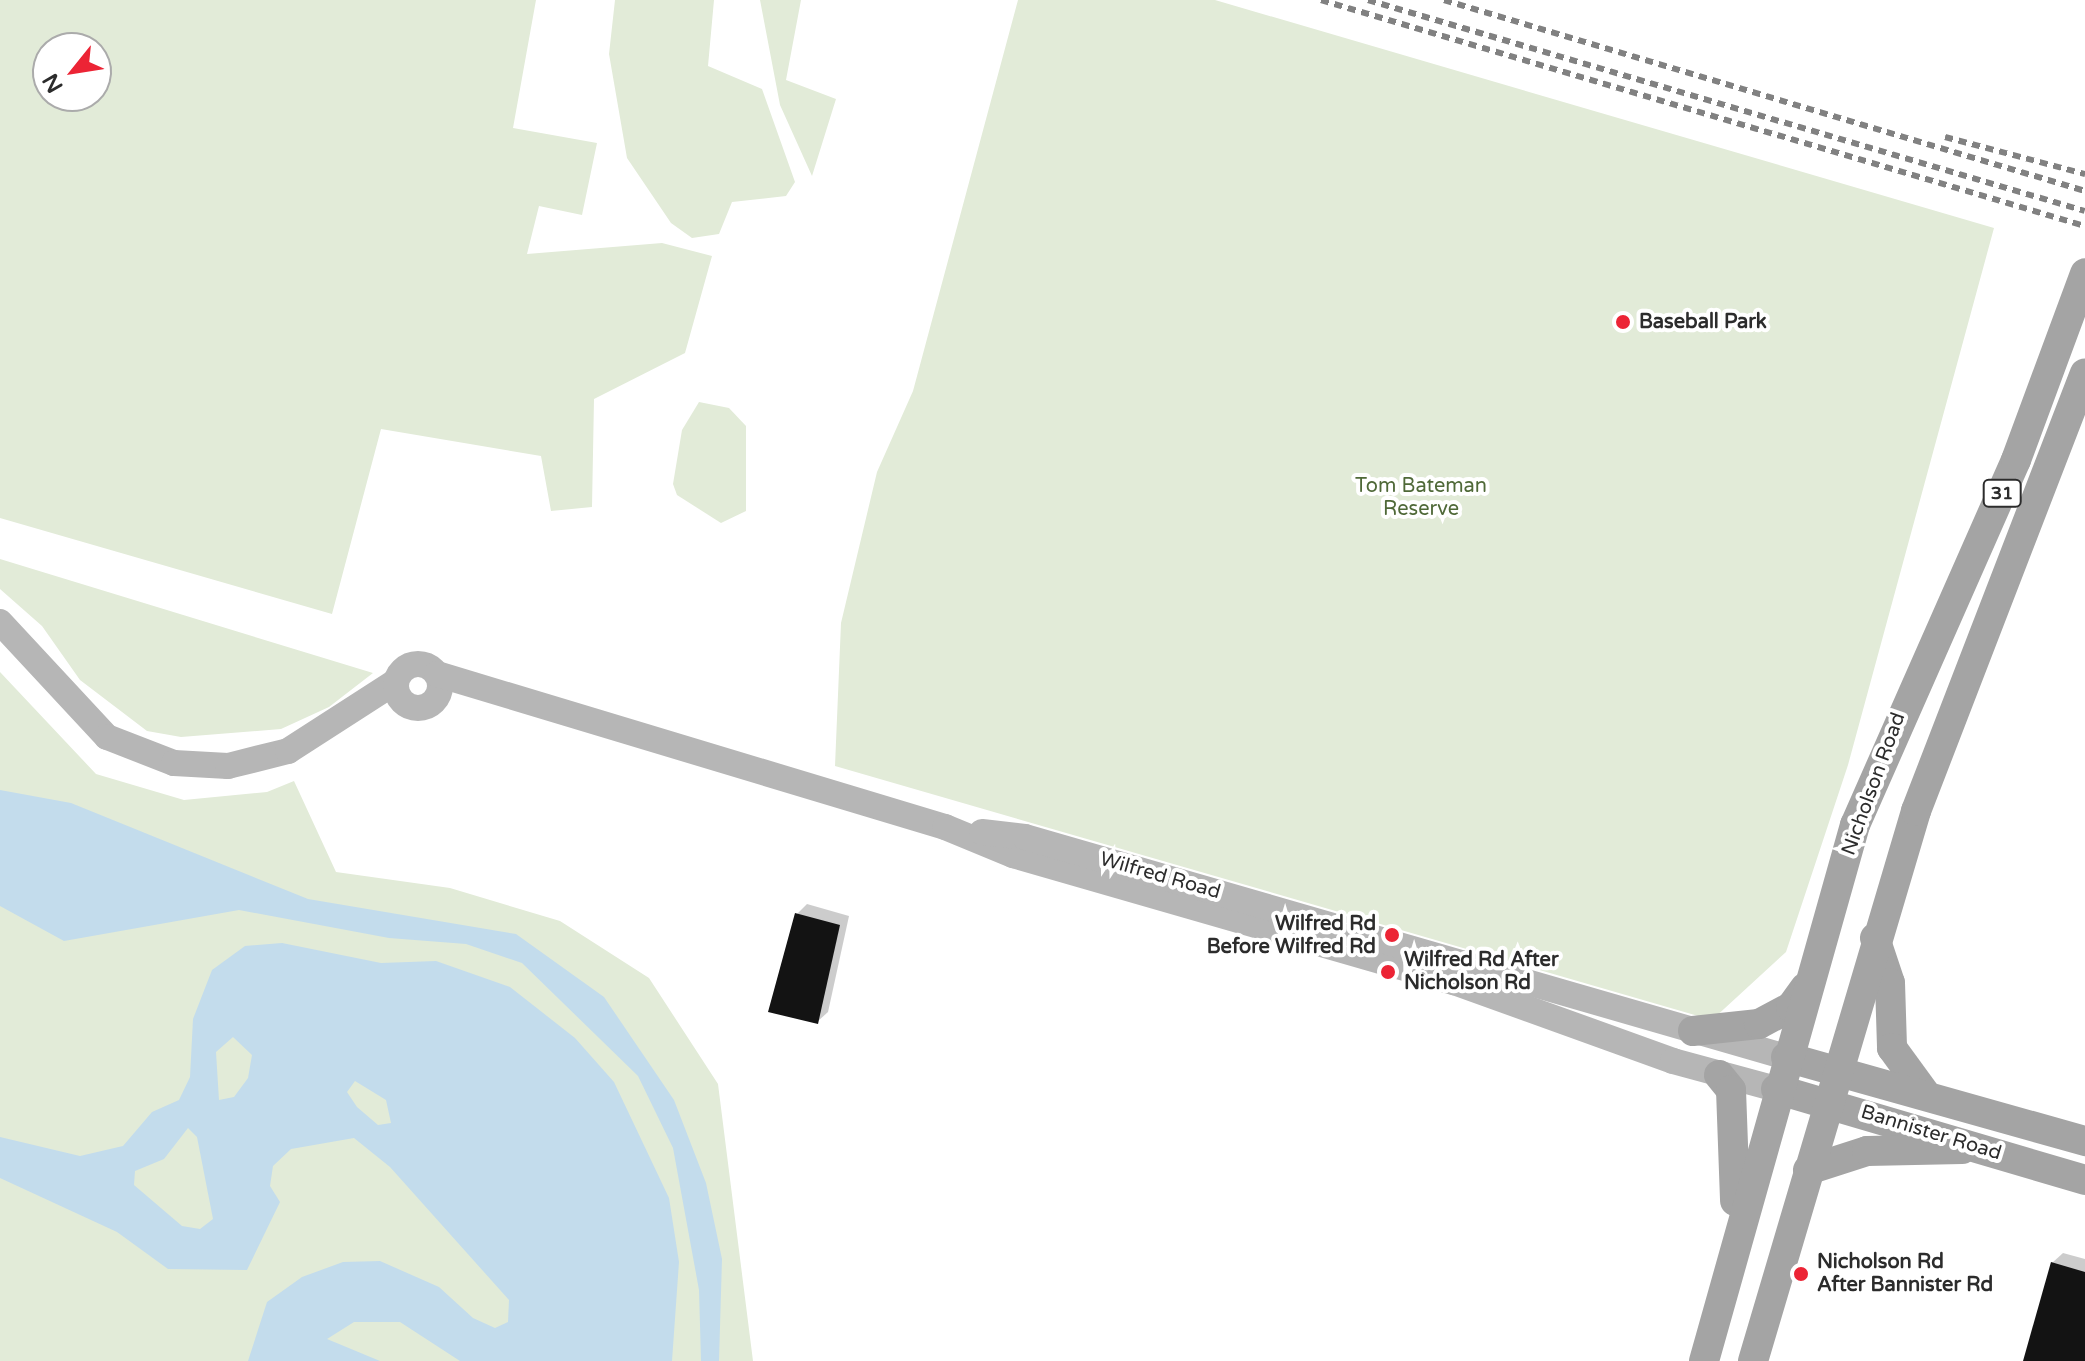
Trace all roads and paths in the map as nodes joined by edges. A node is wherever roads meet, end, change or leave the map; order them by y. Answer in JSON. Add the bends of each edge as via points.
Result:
{"nodes":[{"id":1,"x":2085,"y":273,"type":"edge"},
{"id":2,"x":2085,"y":374,"type":"edge"},
{"id":3,"x":0,"y":622,"type":"edge"},
{"id":4,"x":437,"y":685,"type":"junction"},
{"id":5,"x":398,"y":691,"type":"junction"},
{"id":6,"x":945,"y":827,"type":"junction"},
{"id":7,"x":1875,"y":938,"type":"junction"},
{"id":8,"x":1809,"y":984,"type":"junction"},
{"id":9,"x":1693,"y":1031,"type":"junction"},
{"id":10,"x":1786,"y":1057,"type":"junction"},
{"id":11,"x":1835,"y":1067,"type":"junction"},
{"id":12,"x":1719,"y":1075,"type":"junction"},
{"id":13,"x":1776,"y":1089,"type":"junction"},
{"id":14,"x":1924,"y":1092,"type":"junction"},
{"id":15,"x":1826,"y":1100,"type":"junction"},
{"id":16,"x":2085,"y":1141,"type":"edge"},
{"id":17,"x":1971,"y":1146,"type":"junction"},
{"id":18,"x":1808,"y":1170,"type":"junction"},
{"id":19,"x":2085,"y":1180,"type":"edge"},
{"id":20,"x":1736,"y":1235,"type":"junction"},
{"id":21,"x":1704,"y":1361,"type":"edge"},
{"id":22,"x":1753,"y":1361,"type":"edge"}],
"edges":[{"from":1,"to":8,"type":"main road","name":"Nicholson Road","number":"31","via":[[2016,460],[1855,825]]},
{"from":2,"to":7,"type":"main road","number":"31","via":[[1942,735]]},
{"from":3,"to":5,"type":"main road","via":[[92,724],[153,759],[246,764],[288,751]]},
{"from":4,"to":5,"type":"main road","via":[[419,708]]},
{"from":4,"to":5,"type":"main road","via":[[412,663]]},
{"from":4,"to":6,"type":"main road","name":"Wilfred Road","via":[[477,692]]},
{"from":6,"to":9,"type":"main road","name":"Wilfred Road","via":[[1025,837]]},
{"from":6,"to":12,"type":"main road","name":"Wilfred Road","via":[[1013,855],[1523,1004]]},
{"from":7,"to":11,"type":"main road","number":"31"},
{"from":7,"to":14,"type":"main road","via":[[1890,983],[1892,1048]]},
{"from":8,"to":9,"type":"main road","via":[[1791,1007],[1759,1024]]},
{"from":8,"to":10,"type":"main road","name":"Nicholson Road","number":"31"},
{"from":9,"to":10,"type":"main road","name":"Wilfred Road"},
{"from":10,"to":11,"type":"main road","name":"Bannister Road"},
{"from":10,"to":13,"type":"main road","name":"Nicholson Road","number":"31"},
{"from":11,"to":14,"type":"main road","name":"Bannister Road"},
{"from":11,"to":15,"type":"main road","number":"31"},
{"from":12,"to":13,"type":"main road","name":"Wilfred Road"},
{"from":12,"to":20,"type":"main road","via":[[1731,1090]]},
{"from":13,"to":15,"type":"main road","name":"Bannister Road"},
{"from":13,"to":20,"type":"main road","name":"Nicholson Road","number":"31"},
{"from":14,"to":16,"type":"main road","name":"Bannister Road"},
{"from":15,"to":17,"type":"main road","name":"Bannister Road"},
{"from":15,"to":18,"type":"main road","number":"31"},
{"from":17,"to":18,"type":"main road","via":[[1939,1154],[1867,1151]]},
{"from":17,"to":19,"type":"main road","name":"Bannister Road"},
{"from":18,"to":22,"type":"main road","number":"31"},
{"from":20,"to":21,"type":"main road","name":"Nicholson Road","number":"31"}]}
